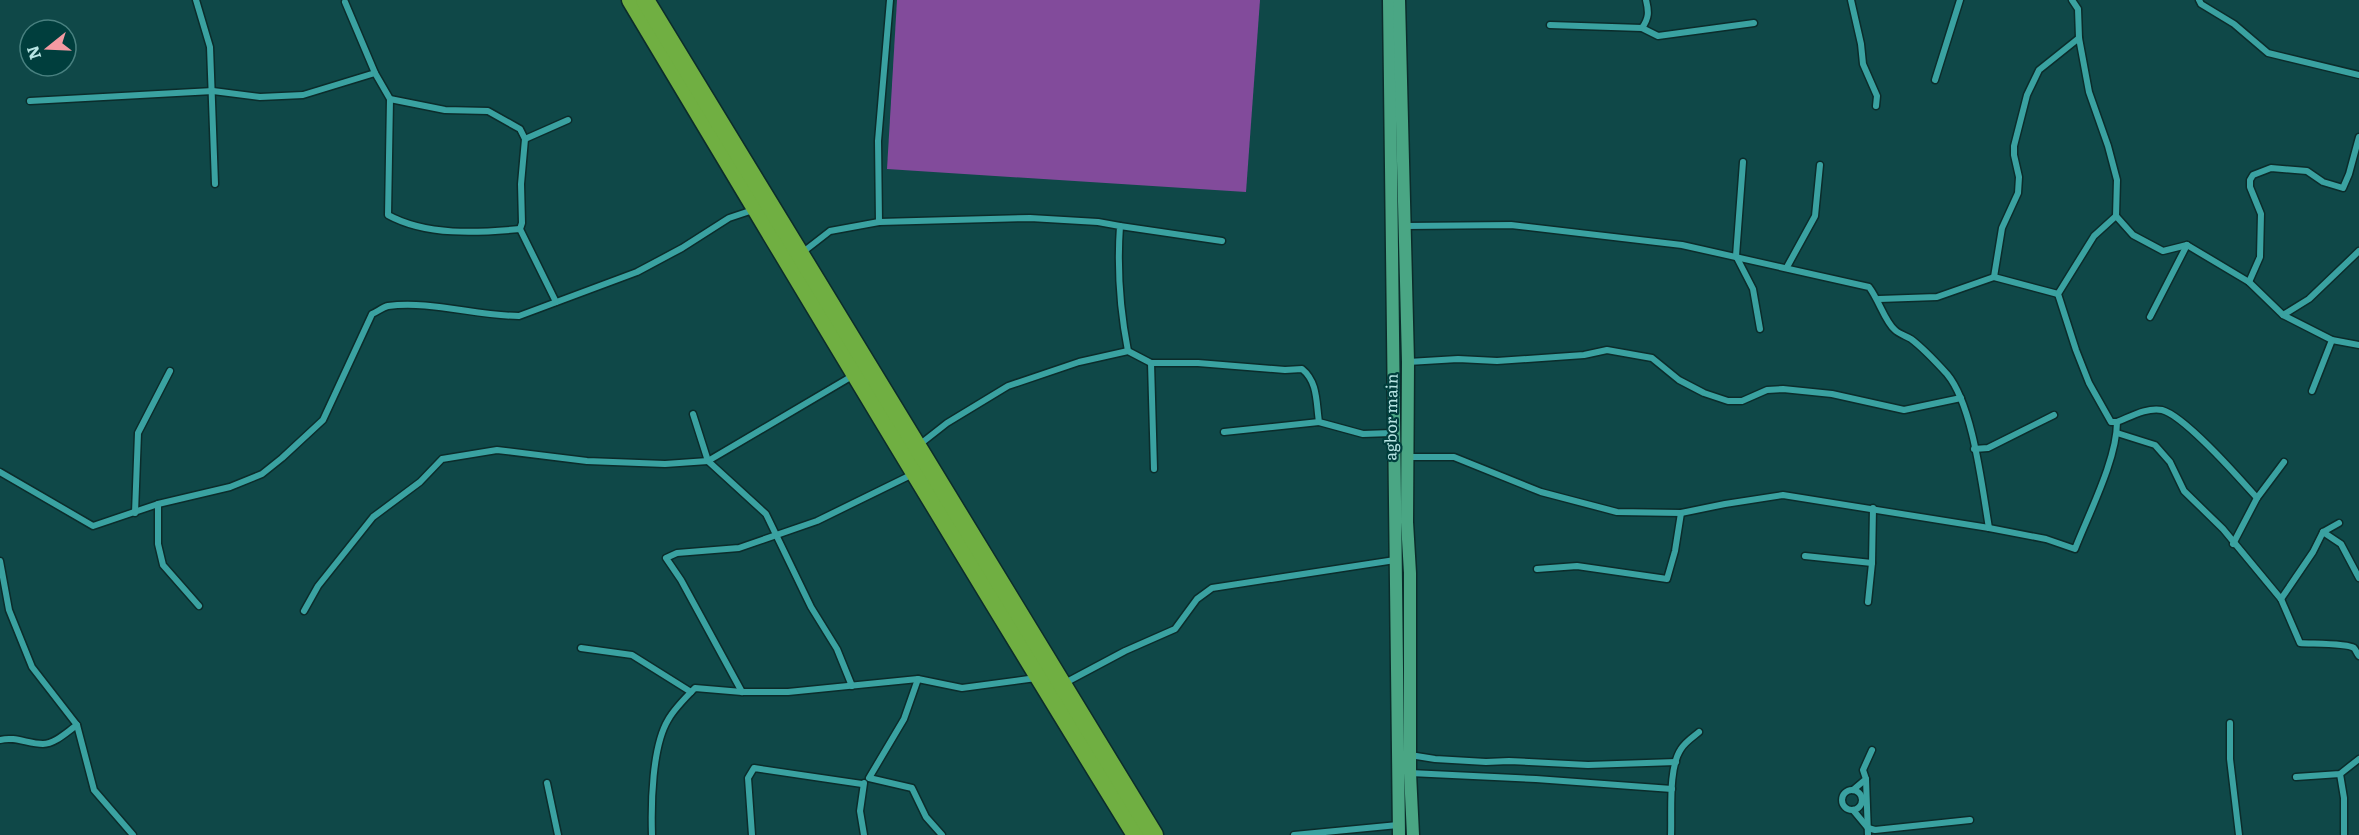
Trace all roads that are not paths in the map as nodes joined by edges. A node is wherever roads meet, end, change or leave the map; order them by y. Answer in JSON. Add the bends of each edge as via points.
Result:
{"nodes":[{"id":1,"x":196,"y":0,"type":"edge"},
{"id":2,"x":631,"y":0,"type":"edge"},
{"id":3,"x":645,"y":0,"type":"edge"},
{"id":4,"x":890,"y":0,"type":"edge"},
{"id":5,"x":1389,"y":0,"type":"edge"},
{"id":6,"x":1399,"y":0,"type":"edge"},
{"id":7,"x":1646,"y":0,"type":"edge"},
{"id":8,"x":1851,"y":0,"type":"edge"},
{"id":9,"x":1960,"y":0,"type":"edge"},
{"id":10,"x":2072,"y":0,"type":"edge"},
{"id":11,"x":2199,"y":0,"type":"edge"},
{"id":12,"x":345,"y":2,"type":"dead end"},
{"id":13,"x":1754,"y":23,"type":"dead end"},
{"id":14,"x":1550,"y":25,"type":"dead end"},
{"id":15,"x":1642,"y":28,"type":"junction"},
{"id":16,"x":2079,"y":38,"type":"junction"},
{"id":17,"x":375,"y":73,"type":"junction"},
{"id":18,"x":2359,"y":75,"type":"edge"},
{"id":19,"x":1935,"y":80,"type":"dead end"},
{"id":20,"x":213,"y":91,"type":"junction"},
{"id":21,"x":390,"y":99,"type":"junction"},
{"id":22,"x":30,"y":101,"type":"dead end"},
{"id":23,"x":1876,"y":106,"type":"dead end"},
{"id":24,"x":568,"y":120,"type":"dead end"},
{"id":25,"x":2359,"y":137,"type":"edge"},
{"id":26,"x":525,"y":139,"type":"junction"},
{"id":27,"x":1743,"y":162,"type":"dead end"},
{"id":28,"x":1820,"y":165,"type":"dead end"},
{"id":29,"x":216,"y":184,"type":"dead end"},
{"id":30,"x":756,"y":209,"type":"junction"},
{"id":31,"x":2116,"y":216,"type":"junction"},
{"id":32,"x":879,"y":222,"type":"junction"},
{"id":33,"x":1120,"y":226,"type":"junction"},
{"id":34,"x":1405,"y":226,"type":"junction"},
{"id":35,"x":520,"y":229,"type":"junction"},
{"id":36,"x":1222,"y":241,"type":"dead end"},
{"id":37,"x":2187,"y":245,"type":"junction"},
{"id":38,"x":2359,"y":251,"type":"edge"},
{"id":39,"x":800,"y":254,"type":"junction"},
{"id":40,"x":1736,"y":256,"type":"junction"},
{"id":41,"x":1787,"y":267,"type":"junction"},
{"id":42,"x":1994,"y":277,"type":"junction"},
{"id":43,"x":2249,"y":282,"type":"junction"},
{"id":44,"x":2058,"y":294,"type":"junction"},
{"id":45,"x":1879,"y":299,"type":"junction"},
{"id":46,"x":556,"y":302,"type":"junction"},
{"id":47,"x":2283,"y":315,"type":"junction"},
{"id":48,"x":2150,"y":317,"type":"dead end"},
{"id":49,"x":1760,"y":329,"type":"dead end"},
{"id":50,"x":2332,"y":340,"type":"junction"},
{"id":51,"x":2359,"y":345,"type":"edge"},
{"id":52,"x":1128,"y":351,"type":"junction"},
{"id":53,"x":1151,"y":363,"type":"junction"},
{"id":54,"x":1408,"y":363,"type":"junction"},
{"id":55,"x":170,"y":371,"type":"dead end"},
{"id":56,"x":857,"y":373,"type":"junction"},
{"id":57,"x":2312,"y":391,"type":"dead end"},
{"id":58,"x":1961,"y":398,"type":"junction"},
{"id":59,"x":693,"y":414,"type":"dead end"},
{"id":60,"x":2054,"y":415,"type":"dead end"},
{"id":61,"x":1319,"y":422,"type":"junction"},
{"id":62,"x":2117,"y":422,"type":"junction"},
{"id":63,"x":1224,"y":432,"type":"dead end"},
{"id":64,"x":1392,"y":433,"type":"junction"},
{"id":65,"x":2117,"y":433,"type":"junction"},
{"id":66,"x":1974,"y":449,"type":"junction"},
{"id":67,"x":912,"y":450,"type":"junction"},
{"id":68,"x":1407,"y":457,"type":"junction"},
{"id":69,"x":708,"y":461,"type":"junction"},
{"id":70,"x":2284,"y":462,"type":"dead end"},
{"id":71,"x":1154,"y":469,"type":"dead end"},
{"id":72,"x":0,"y":472,"type":"edge"},
{"id":73,"x":916,"y":473,"type":"junction"},
{"id":74,"x":2257,"y":498,"type":"junction"},
{"id":75,"x":158,"y":504,"type":"junction"},
{"id":76,"x":1873,"y":508,"type":"junction"},
{"id":77,"x":135,"y":513,"type":"junction"},
{"id":78,"x":1681,"y":513,"type":"junction"},
{"id":79,"x":2339,"y":523,"type":"dead end"},
{"id":80,"x":1989,"y":528,"type":"junction"},
{"id":81,"x":2322,"y":532,"type":"junction"},
{"id":82,"x":775,"y":534,"type":"junction"},
{"id":83,"x":2233,"y":544,"type":"junction"},
{"id":84,"x":1805,"y":556,"type":"dead end"},
{"id":85,"x":1395,"y":560,"type":"junction"},
{"id":86,"x":0,"y":561,"type":"edge"},
{"id":87,"x":1872,"y":563,"type":"junction"},
{"id":88,"x":1537,"y":569,"type":"dead end"},
{"id":89,"x":2359,"y":578,"type":"edge"},
{"id":90,"x":2281,"y":599,"type":"junction"},
{"id":91,"x":1868,"y":602,"type":"dead end"},
{"id":92,"x":199,"y":606,"type":"dead end"},
{"id":93,"x":304,"y":611,"type":"dead end"},
{"id":94,"x":581,"y":648,"type":"dead end"},
{"id":95,"x":2359,"y":656,"type":"edge"},
{"id":96,"x":1039,"y":678,"type":"junction"},
{"id":97,"x":918,"y":679,"type":"junction"},
{"id":98,"x":1062,"y":685,"type":"junction"},
{"id":99,"x":852,"y":686,"type":"junction"},
{"id":100,"x":691,"y":692,"type":"junction"},
{"id":101,"x":742,"y":693,"type":"junction"},
{"id":102,"x":2230,"y":723,"type":"dead end"},
{"id":103,"x":77,"y":725,"type":"junction"},
{"id":104,"x":1699,"y":732,"type":"dead end"},
{"id":105,"x":0,"y":740,"type":"edge"},
{"id":106,"x":1872,"y":750,"type":"dead end"},
{"id":107,"x":1410,"y":755,"type":"junction"},
{"id":108,"x":2359,"y":759,"type":"edge"},
{"id":109,"x":1676,"y":762,"type":"junction"},
{"id":110,"x":1410,"y":773,"type":"junction"},
{"id":111,"x":2340,"y":774,"type":"junction"},
{"id":112,"x":2296,"y":777,"type":"dead end"},
{"id":113,"x":869,"y":778,"type":"junction"},
{"id":114,"x":1866,"y":779,"type":"junction"},
{"id":115,"x":547,"y":783,"type":"dead end"},
{"id":116,"x":862,"y":784,"type":"junction"},
{"id":117,"x":1672,"y":789,"type":"junction"},
{"id":118,"x":1853,"y":790,"type":"junction"},
{"id":119,"x":1853,"y":810,"type":"junction"},
{"id":120,"x":1970,"y":820,"type":"dead end"},
{"id":121,"x":1398,"y":830,"type":"edge"},
{"id":122,"x":1868,"y":832,"type":"edge"},
{"id":123,"x":133,"y":835,"type":"edge"},
{"id":124,"x":558,"y":835,"type":"edge"},
{"id":125,"x":652,"y":835,"type":"edge"},
{"id":126,"x":752,"y":835,"type":"edge"},
{"id":127,"x":864,"y":835,"type":"edge"},
{"id":128,"x":942,"y":835,"type":"edge"},
{"id":129,"x":1136,"y":835,"type":"edge"},
{"id":130,"x":1154,"y":835,"type":"edge"},
{"id":131,"x":1294,"y":835,"type":"edge"},
{"id":132,"x":1413,"y":835,"type":"edge"},
{"id":133,"x":1671,"y":835,"type":"edge"},
{"id":134,"x":2239,"y":835,"type":"edge"},
{"id":135,"x":2344,"y":835,"type":"edge"}],
"edges":[{"from":1,"to":20,"type":"street","via":[[210,47]]},
{"from":2,"to":30,"type":"highway"},
{"from":3,"to":39,"type":"highway"},
{"from":4,"to":32,"type":"street","via":[[878,141]]},
{"from":5,"to":64,"type":"main road","name":"agbor main"},
{"from":6,"to":34,"type":"main road","name":"agbor main"},
{"from":7,"to":15,"type":"street","via":[[1648,20]]},
{"from":8,"to":23,"type":"street","via":[[1863,64],[1877,96]]},
{"from":9,"to":19,"type":"street"},
{"from":10,"to":16,"type":"street","via":[[2078,9]]},
{"from":11,"to":18,"type":"street","via":[[2268,53]]},
{"from":12,"to":17,"type":"street"},
{"from":13,"to":15,"type":"street","via":[[1658,36]]},
{"from":14,"to":15,"type":"street"},
{"from":16,"to":31,"type":"street","via":[[2089,92],[2116,180]]},
{"from":16,"to":42,"type":"street","via":[[2039,70],[2028,95],[2014,146],[2018,193],[2002,228]]},
{"from":17,"to":20,"type":"street","via":[[303,95],[260,97]]},
{"from":17,"to":21,"type":"street"},
{"from":20,"to":22,"type":"street"},
{"from":20,"to":29,"type":"street"},
{"from":21,"to":26,"type":"street","via":[[445,110],[488,111],[520,129]]},
{"from":21,"to":35,"type":"street","via":[[388,215],[429,229]]},
{"from":24,"to":26,"type":"street"},
{"from":25,"to":43,"type":"street","via":[[2343,188],[2323,182],[2307,171],[2271,168],[2253,175],[2250,187],[2261,214],[2260,257]]},
{"from":26,"to":35,"type":"street"},
{"from":27,"to":40,"type":"street"},
{"from":28,"to":41,"type":"street","via":[[1815,216]]},
{"from":30,"to":46,"type":"street","via":[[729,218],[637,272]]},
{"from":30,"to":56,"type":"highway"},
{"from":31,"to":37,"type":"street","via":[[2133,235],[2163,251]]},
{"from":31,"to":44,"type":"street","via":[[2094,236]]},
{"from":32,"to":33,"type":"street","via":[[1030,218]]},
{"from":32,"to":39,"type":"street","via":[[830,231]]},
{"from":33,"to":36,"type":"street"},
{"from":33,"to":52,"type":"street","via":[[1118,256]]},
{"from":34,"to":40,"type":"street","via":[[1511,225],[1682,245]]},
{"from":34,"to":54,"type":"main road","name":"agbor main"},
{"from":35,"to":46,"type":"street"},
{"from":37,"to":43,"type":"street"},
{"from":37,"to":48,"type":"street"},
{"from":38,"to":47,"type":"street","via":[[2309,299]]},
{"from":39,"to":67,"type":"highway"},
{"from":40,"to":41,"type":"street"},
{"from":40,"to":49,"type":"street","via":[[1754,289]]},
{"from":41,"to":45,"type":"street","via":[[1869,287]]},
{"from":42,"to":44,"type":"street"},
{"from":42,"to":45,"type":"street","via":[[1937,297]]},
{"from":43,"to":47,"type":"street"},
{"from":44,"to":62,"type":"street","via":[[2089,383],[2111,422]]},
{"from":45,"to":58,"type":"street","via":[[1894,330],[1911,339],[1948,375]]},
{"from":46,"to":75,"type":"street","via":[[519,316],[387,306],[372,314],[323,420],[282,458],[262,474],[230,487]]},
{"from":47,"to":50,"type":"street"},
{"from":50,"to":51,"type":"street"},
{"from":50,"to":57,"type":"street"},
{"from":52,"to":53,"type":"street"},
{"from":52,"to":67,"type":"street","via":[[1079,362],[1008,386],[947,423]]},
{"from":53,"to":61,"type":"street","via":[[1302,369],[1314,386]]},
{"from":53,"to":71,"type":"street"},
{"from":54,"to":58,"type":"street","via":[[1458,358],[1497,361],[1607,350],[1652,358],[1679,380],[1728,401],[1783,389],[1832,394],[1904,410]]},
{"from":54,"to":68,"type":"main road","name":"agbor main"},
{"from":55,"to":77,"type":"street","via":[[138,433]]},
{"from":56,"to":67,"type":"highway"},
{"from":56,"to":69,"type":"street"},
{"from":58,"to":66,"type":"street"},
{"from":59,"to":69,"type":"street"},
{"from":60,"to":66,"type":"street","via":[[1988,448]]},
{"from":61,"to":63,"type":"street"},
{"from":61,"to":64,"type":"street","via":[[1363,434]]},
{"from":62,"to":65,"type":"street"},
{"from":62,"to":74,"type":"street","via":[[2143,411],[2162,410],[2206,443]]},
{"from":64,"to":85,"type":"main road","name":"agbor main"},
{"from":65,"to":80,"type":"street","via":[[2075,549]]},
{"from":65,"to":83,"type":"street","via":[[2155,445],[2170,462],[2184,490]]},
{"from":66,"to":80,"type":"street"},
{"from":67,"to":73,"type":"highway"},
{"from":67,"to":98,"type":"highway"},
{"from":68,"to":78,"type":"street","via":[[1454,457],[1541,492],[1617,512]]},
{"from":68,"to":107,"type":"main road","name":"agbor main"},
{"from":69,"to":82,"type":"street","via":[[766,514]]},
{"from":69,"to":93,"type":"street","via":[[587,461],[497,450],[442,459],[420,482],[373,517],[318,586]]},
{"from":70,"to":74,"type":"street"},
{"from":72,"to":77,"type":"street","via":[[93,526]]},
{"from":73,"to":82,"type":"street","via":[[817,521]]},
{"from":73,"to":96,"type":"highway"},
{"from":74,"to":83,"type":"street"},
{"from":75,"to":77,"type":"street"},
{"from":75,"to":92,"type":"street","via":[[158,544],[163,565]]},
{"from":76,"to":78,"type":"street","via":[[1784,495]]},
{"from":76,"to":80,"type":"street"},
{"from":76,"to":87,"type":"street"},
{"from":78,"to":88,"type":"street","via":[[1667,579],[1577,566]]},
{"from":79,"to":81,"type":"street"},
{"from":81,"to":89,"type":"street","via":[[2341,544]]},
{"from":81,"to":90,"type":"street"},
{"from":82,"to":99,"type":"street","via":[[811,608],[837,649]]},
{"from":82,"to":101,"type":"street","via":[[739,548],[677,553],[666,558]]},
{"from":83,"to":90,"type":"street"},
{"from":84,"to":87,"type":"street"},
{"from":85,"to":98,"type":"street","via":[[1212,588],[1197,599],[1175,629]]},
{"from":85,"to":121,"type":"main road","name":"agbor main"},
{"from":86,"to":103,"type":"street","via":[[9,610],[32,667]]},
{"from":87,"to":91,"type":"street"},
{"from":90,"to":95,"type":"street","via":[[2300,643],[2342,644],[2354,648]]},
{"from":94,"to":100,"type":"street","via":[[632,655]]},
{"from":96,"to":97,"type":"street","via":[[962,688]]},
{"from":96,"to":129,"type":"highway"},
{"from":97,"to":99,"type":"street"},
{"from":97,"to":113,"type":"street","via":[[904,719]]},
{"from":98,"to":130,"type":"highway"},
{"from":99,"to":101,"type":"street"},
{"from":100,"to":101,"type":"street","via":[[695,688]]},
{"from":100,"to":125,"type":"street","via":[[668,720],[660,740],[651,800]]},
{"from":102,"to":134,"type":"street"},
{"from":103,"to":105,"type":"street","via":[[43,744],[12,738]]},
{"from":103,"to":123,"type":"street","via":[[94,790]]},
{"from":104,"to":109,"type":"street","via":[[1681,749]]},
{"from":106,"to":114,"type":"street","via":[[1863,770]]},
{"from":107,"to":109,"type":"street","via":[[1588,765]]},
{"from":107,"to":110,"type":"main road","name":"agbor main"},
{"from":108,"to":111,"type":"street"},
{"from":109,"to":117,"type":"street"},
{"from":110,"to":117,"type":"street"},
{"from":110,"to":132,"type":"main road","name":"agbor main"},
{"from":111,"to":112,"type":"street"},
{"from":111,"to":135,"type":"street"},
{"from":113,"to":116,"type":"street"},
{"from":113,"to":128,"type":"street","via":[[912,789],[926,817]]},
{"from":114,"to":118,"type":"street"},
{"from":114,"to":122,"type":"street"},
{"from":115,"to":124,"type":"street"},
{"from":116,"to":126,"type":"street","via":[[754,768],[748,778]]},
{"from":116,"to":127,"type":"street","via":[[860,811]]},
{"from":117,"to":133,"type":"street"},
{"from":118,"to":119,"type":"street","via":[[1860,793],[1862,800]]},
{"from":118,"to":119,"type":"street","via":[[1846,791],[1842,800],[1846,808]]},
{"from":119,"to":122,"type":"street"},
{"from":120,"to":122,"type":"street"},
{"from":121,"to":131,"type":"street"}]}
